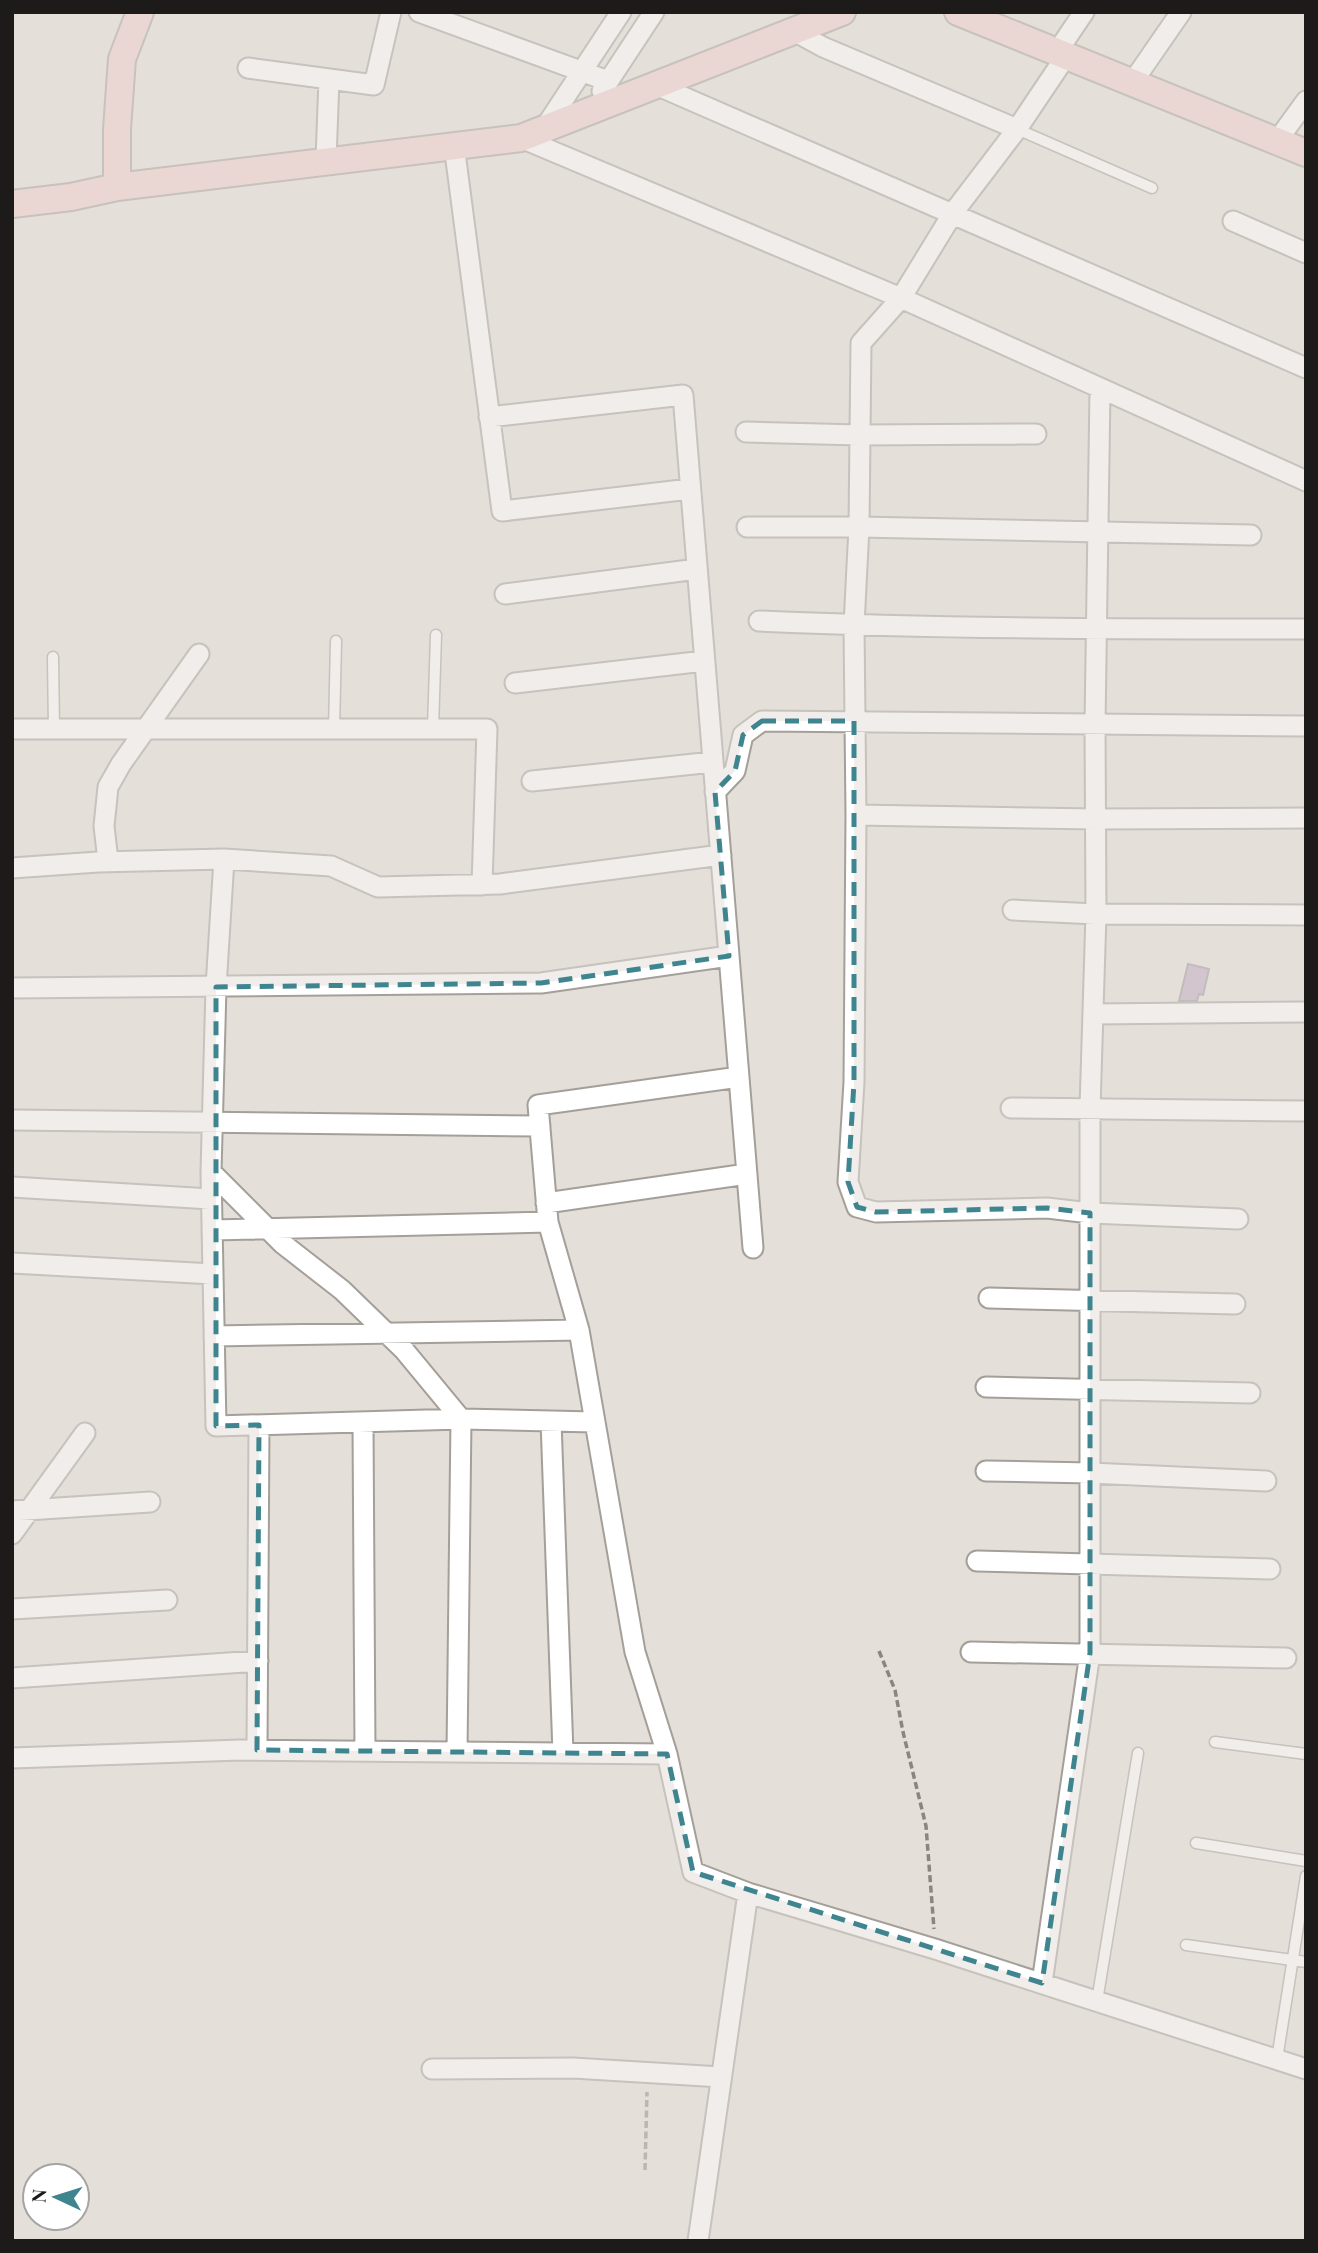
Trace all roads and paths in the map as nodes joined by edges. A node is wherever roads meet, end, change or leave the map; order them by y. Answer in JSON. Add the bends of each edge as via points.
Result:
{"nodes":[{"id":1,"x":140,"y":12,"type":"edge"},
{"id":2,"x":391,"y":12,"type":"edge"},
{"id":3,"x":419,"y":12,"type":"edge"},
{"id":4,"x":621,"y":12,"type":"edge"},
{"id":5,"x":654,"y":12,"type":"edge"},
{"id":6,"x":842,"y":12,"type":"edge"},
{"id":7,"x":958,"y":12,"type":"edge"},
{"id":8,"x":1084,"y":12,"type":"edge"},
{"id":9,"x":1181,"y":12,"type":"edge"},
{"id":10,"x":792,"y":30,"type":"junction"},
{"id":11,"x":1062,"y":54,"type":"junction"},
{"id":12,"x":248,"y":68,"type":"dead end"},
{"id":13,"x":582,"y":71,"type":"junction"},
{"id":14,"x":329,"y":79,"type":"junction"},
{"id":15,"x":608,"y":81,"type":"junction"},
{"id":16,"x":1132,"y":83,"type":"junction"},
{"id":17,"x":656,"y":85,"type":"junction"},
{"id":18,"x":1306,"y":101,"type":"edge"},
{"id":19,"x":587,"y":112,"type":"junction"},
{"id":20,"x":1017,"y":129,"type":"junction"},
{"id":21,"x":532,"y":133,"type":"junction"},
{"id":22,"x":1277,"y":141,"type":"junction"},
{"id":23,"x":454,"y":145,"type":"junction"},
{"id":24,"x":1306,"y":153,"type":"edge"},
{"id":25,"x":326,"y":160,"type":"junction"},
{"id":26,"x":117,"y":187,"type":"junction"},
{"id":27,"x":1153,"y":188,"type":"dead end"},
{"id":28,"x":12,"y":204,"type":"edge"},
{"id":29,"x":953,"y":213,"type":"junction"},
{"id":30,"x":1233,"y":221,"type":"dead end"},
{"id":31,"x":1306,"y":253,"type":"edge"},
{"id":32,"x":901,"y":298,"type":"junction"},
{"id":33,"x":1306,"y":368,"type":"edge"},
{"id":34,"x":1100,"y":390,"type":"junction"},
{"id":35,"x":489,"y":417,"type":"junction"},
{"id":36,"x":746,"y":432,"type":"dead end"},
{"id":37,"x":1036,"y":434,"type":"dead end"},
{"id":38,"x":859,"y":435,"type":"junction"},
{"id":39,"x":1306,"y":481,"type":"edge"},
{"id":40,"x":690,"y":489,"type":"junction"},
{"id":41,"x":747,"y":527,"type":"dead end"},
{"id":42,"x":859,"y":527,"type":"junction"},
{"id":43,"x":1100,"y":532,"type":"junction"},
{"id":44,"x":1251,"y":534,"type":"dead end"},
{"id":45,"x":697,"y":569,"type":"junction"},
{"id":46,"x":505,"y":594,"type":"dead end"},
{"id":47,"x":759,"y":621,"type":"dead end"},
{"id":48,"x":854,"y":625,"type":"junction"},
{"id":49,"x":1098,"y":629,"type":"junction"},
{"id":50,"x":1306,"y":629,"type":"edge"},
{"id":51,"x":436,"y":635,"type":"dead end"},
{"id":52,"x":336,"y":641,"type":"dead end"},
{"id":53,"x":199,"y":654,"type":"dead end"},
{"id":54,"x":53,"y":657,"type":"dead end"},
{"id":55,"x":704,"y":660,"type":"junction"},
{"id":56,"x":515,"y":683,"type":"dead end"},
{"id":57,"x":854,"y":721,"type":"junction"},
{"id":58,"x":1095,"y":724,"type":"junction"},
{"id":59,"x":1306,"y":726,"type":"edge"},
{"id":60,"x":12,"y":729,"type":"edge"},
{"id":61,"x":54,"y":729,"type":"junction"},
{"id":62,"x":334,"y":729,"type":"junction"},
{"id":63,"x":433,"y":729,"type":"junction"},
{"id":64,"x":145,"y":730,"type":"junction"},
{"id":65,"x":713,"y":762,"type":"junction"},
{"id":66,"x":532,"y":781,"type":"dead end"},
{"id":67,"x":715,"y":792,"type":"junction"},
{"id":68,"x":856,"y":815,"type":"junction"},
{"id":69,"x":1306,"y":818,"type":"edge"},
{"id":70,"x":1096,"y":819,"type":"junction"},
{"id":71,"x":720,"y":855,"type":"junction"},
{"id":72,"x":225,"y":859,"type":"junction"},
{"id":73,"x":108,"y":861,"type":"junction"},
{"id":74,"x":12,"y":868,"type":"edge"},
{"id":75,"x":482,"y":885,"type":"junction"},
{"id":76,"x":1013,"y":910,"type":"dead end"},
{"id":77,"x":1096,"y":914,"type":"junction"},
{"id":78,"x":1306,"y":915,"type":"edge"},
{"id":79,"x":729,"y":956,"type":"junction"},
{"id":80,"x":216,"y":987,"type":"junction"},
{"id":81,"x":12,"y":988,"type":"edge"},
{"id":82,"x":1306,"y":1012,"type":"edge"},
{"id":83,"x":1093,"y":1014,"type":"junction"},
{"id":84,"x":739,"y":1077,"type":"junction"},
{"id":85,"x":1011,"y":1108,"type":"dead end"},
{"id":86,"x":1090,"y":1108,"type":"junction"},
{"id":87,"x":1306,"y":1111,"type":"edge"},
{"id":88,"x":12,"y":1120,"type":"edge"},
{"id":89,"x":213,"y":1122,"type":"junction"},
{"id":90,"x":540,"y":1126,"type":"junction"},
{"id":91,"x":211,"y":1172,"type":"junction"},
{"id":92,"x":747,"y":1174,"type":"junction"},
{"id":93,"x":12,"y":1187,"type":"edge"},
{"id":94,"x":211,"y":1199,"type":"junction"},
{"id":95,"x":547,"y":1212,"type":"junction"},
{"id":96,"x":1090,"y":1213,"type":"junction"},
{"id":97,"x":1238,"y":1219,"type":"dead end"},
{"id":98,"x":268,"y":1229,"type":"junction"},
{"id":99,"x":212,"y":1230,"type":"junction"},
{"id":100,"x":753,"y":1248,"type":"dead end"},
{"id":101,"x":12,"y":1263,"type":"edge"},
{"id":102,"x":213,"y":1273,"type":"junction"},
{"id":103,"x":989,"y":1298,"type":"dead end"},
{"id":104,"x":1090,"y":1301,"type":"junction"},
{"id":105,"x":1235,"y":1304,"type":"dead end"},
{"id":106,"x":579,"y":1330,"type":"junction"},
{"id":107,"x":386,"y":1333,"type":"junction"},
{"id":108,"x":214,"y":1336,"type":"junction"},
{"id":109,"x":986,"y":1387,"type":"dead end"},
{"id":110,"x":1090,"y":1389,"type":"junction"},
{"id":111,"x":1251,"y":1394,"type":"dead end"},
{"id":112,"x":461,"y":1419,"type":"junction"},
{"id":113,"x":551,"y":1421,"type":"junction"},
{"id":114,"x":363,"y":1422,"type":"junction"},
{"id":115,"x":594,"y":1422,"type":"junction"},
{"id":116,"x":259,"y":1425,"type":"junction"},
{"id":117,"x":85,"y":1433,"type":"dead end"},
{"id":118,"x":986,"y":1471,"type":"dead end"},
{"id":119,"x":1090,"y":1473,"type":"junction"},
{"id":120,"x":1266,"y":1482,"type":"dead end"},
{"id":121,"x":150,"y":1502,"type":"dead end"},
{"id":122,"x":21,"y":1510,"type":"edge"},
{"id":123,"x":12,"y":1534,"type":"edge"},
{"id":124,"x":977,"y":1561,"type":"dead end"},
{"id":125,"x":1090,"y":1564,"type":"junction"},
{"id":126,"x":1270,"y":1569,"type":"dead end"},
{"id":127,"x":167,"y":1600,"type":"dead end"},
{"id":128,"x":12,"y":1608,"type":"edge"},
{"id":129,"x":879,"y":1651,"type":"dead end"},
{"id":130,"x":971,"y":1652,"type":"dead end"},
{"id":131,"x":1090,"y":1653,"type":"junction"},
{"id":132,"x":1286,"y":1658,"type":"dead end"},
{"id":133,"x":258,"y":1661,"type":"junction"},
{"id":134,"x":12,"y":1678,"type":"edge"},
{"id":135,"x":1215,"y":1742,"type":"dead end"},
{"id":136,"x":257,"y":1750,"type":"junction"},
{"id":137,"x":366,"y":1751,"type":"junction"},
{"id":138,"x":457,"y":1752,"type":"junction"},
{"id":139,"x":563,"y":1753,"type":"junction"},
{"id":140,"x":1138,"y":1753,"type":"dead end"},
{"id":141,"x":667,"y":1754,"type":"junction"},
{"id":142,"x":1306,"y":1754,"type":"edge"},
{"id":143,"x":12,"y":1758,"type":"edge"},
{"id":144,"x":1196,"y":1843,"type":"dead end"},
{"id":145,"x":1306,"y":1861,"type":"edge"},
{"id":146,"x":1306,"y":1876,"type":"edge"},
{"id":147,"x":748,"y":1893,"type":"junction"},
{"id":148,"x":1186,"y":1944,"type":"dead end"},
{"id":149,"x":935,"y":1949,"type":"junction"},
{"id":150,"x":1293,"y":1959,"type":"junction"},
{"id":151,"x":1306,"y":1962,"type":"edge"},
{"id":152,"x":1042,"y":1983,"type":"junction"},
{"id":153,"x":1097,"y":2001,"type":"junction"},
{"id":154,"x":1277,"y":2059,"type":"junction"},
{"id":155,"x":432,"y":2069,"type":"dead end"},
{"id":156,"x":1306,"y":2069,"type":"edge"},
{"id":157,"x":648,"y":2073,"type":"junction"},
{"id":158,"x":721,"y":2077,"type":"junction"},
{"id":159,"x":645,"y":2170,"type":"dead end"},
{"id":160,"x":698,"y":2241,"type":"edge"}],
"edges":[{"from":1,"to":26,"type":"street","via":[[122,59]]},
{"from":2,"to":14,"type":"street","via":[[374,85]]},
{"from":3,"to":13,"type":"street"},
{"from":4,"to":13,"type":"street"},
{"from":5,"to":15,"type":"street"},
{"from":6,"to":10,"type":"street"},
{"from":7,"to":11,"type":"street"},
{"from":8,"to":11,"type":"street"},
{"from":9,"to":16,"type":"street"},
{"from":10,"to":17,"type":"street"},
{"from":10,"to":20,"type":"street"},
{"from":11,"to":16,"type":"street"},
{"from":11,"to":20,"type":"street"},
{"from":12,"to":14,"type":"street"},
{"from":13,"to":15,"type":"street"},
{"from":13,"to":21,"type":"street"},
{"from":14,"to":25,"type":"street"},
{"from":15,"to":19,"type":"street"},
{"from":16,"to":22,"type":"street"},
{"from":17,"to":19,"type":"street"},
{"from":17,"to":29,"type":"street"},
{"from":18,"to":22,"type":"street"},
{"from":19,"to":21,"type":"street"},
{"from":20,"to":27,"type":"lane"},
{"from":20,"to":29,"type":"street"},
{"from":21,"to":23,"type":"street"},
{"from":21,"to":32,"type":"street"},
{"from":22,"to":24,"type":"street"},
{"from":23,"to":25,"type":"street"},
{"from":23,"to":35,"type":"street"},
{"from":25,"to":26,"type":"street"},
{"from":26,"to":28,"type":"street"},
{"from":29,"to":32,"type":"street"},
{"from":29,"to":33,"type":"street"},
{"from":30,"to":31,"type":"street"},
{"from":32,"to":34,"type":"street"},
{"from":32,"to":38,"type":"street","via":[[861,343]]},
{"from":34,"to":39,"type":"street"},
{"from":34,"to":43,"type":"street"},
{"from":35,"to":40,"type":"street","via":[[502,511]]},
{"from":35,"to":40,"type":"street","via":[[682,395]]},
{"from":36,"to":38,"type":"street"},
{"from":37,"to":38,"type":"street"},
{"from":38,"to":42,"type":"street"},
{"from":40,"to":45,"type":"street"},
{"from":41,"to":42,"type":"street"},
{"from":42,"to":43,"type":"street"},
{"from":42,"to":48,"type":"street"},
{"from":43,"to":44,"type":"street"},
{"from":43,"to":49,"type":"street"},
{"from":45,"to":46,"type":"street"},
{"from":45,"to":55,"type":"street"},
{"from":47,"to":48,"type":"street"},
{"from":48,"to":49,"type":"street"},
{"from":48,"to":57,"type":"street"},
{"from":49,"to":50,"type":"street"},
{"from":49,"to":58,"type":"street"},
{"from":51,"to":63,"type":"lane"},
{"from":52,"to":62,"type":"lane"},
{"from":53,"to":64,"type":"street"},
{"from":54,"to":61,"type":"lane"},
{"from":55,"to":56,"type":"street"},
{"from":55,"to":65,"type":"street"},
{"from":57,"to":58,"type":"street"},
{"from":57,"to":67,"type":"street","via":[[762,720],[743,735],[735,771]]},
{"from":57,"to":68,"type":"street"},
{"from":58,"to":59,"type":"street"},
{"from":58,"to":70,"type":"street"},
{"from":60,"to":61,"type":"street"},
{"from":61,"to":64,"type":"street"},
{"from":62,"to":63,"type":"street"},
{"from":62,"to":64,"type":"street"},
{"from":63,"to":75,"type":"street","via":[[487,729]]},
{"from":64,"to":73,"type":"street","via":[[108,787],[104,826]]},
{"from":65,"to":66,"type":"street"},
{"from":65,"to":67,"type":"street"},
{"from":67,"to":71,"type":"street"},
{"from":68,"to":70,"type":"street"},
{"from":68,"to":96,"type":"street","via":[[854,1082],[848,1182],[857,1207],[876,1212],[1047,1208]]},
{"from":69,"to":70,"type":"street"},
{"from":70,"to":77,"type":"street"},
{"from":71,"to":75,"type":"street"},
{"from":71,"to":79,"type":"street"},
{"from":72,"to":73,"type":"street"},
{"from":72,"to":75,"type":"street","via":[[331,866],[378,887]]},
{"from":72,"to":80,"type":"street"},
{"from":73,"to":74,"type":"street"},
{"from":76,"to":77,"type":"street"},
{"from":77,"to":78,"type":"street"},
{"from":77,"to":83,"type":"street"},
{"from":79,"to":80,"type":"street","via":[[541,984]]},
{"from":79,"to":84,"type":"street"},
{"from":80,"to":81,"type":"street"},
{"from":80,"to":89,"type":"street"},
{"from":82,"to":83,"type":"street"},
{"from":83,"to":86,"type":"street"},
{"from":84,"to":90,"type":"street","via":[[538,1105]]},
{"from":84,"to":92,"type":"street"},
{"from":85,"to":86,"type":"street"},
{"from":86,"to":87,"type":"street"},
{"from":86,"to":96,"type":"street"},
{"from":88,"to":89,"type":"street"},
{"from":89,"to":90,"type":"street"},
{"from":89,"to":91,"type":"street"},
{"from":90,"to":95,"type":"street"},
{"from":91,"to":94,"type":"street"},
{"from":91,"to":98,"type":"street"},
{"from":92,"to":95,"type":"street"},
{"from":92,"to":100,"type":"street"},
{"from":93,"to":94,"type":"street"},
{"from":94,"to":99,"type":"street"},
{"from":95,"to":98,"type":"street"},
{"from":95,"to":106,"type":"street"},
{"from":96,"to":97,"type":"street"},
{"from":96,"to":104,"type":"street"},
{"from":98,"to":99,"type":"street"},
{"from":98,"to":107,"type":"street"},
{"from":99,"to":102,"type":"street"},
{"from":101,"to":102,"type":"street"},
{"from":102,"to":108,"type":"street"},
{"from":103,"to":104,"type":"street"},
{"from":104,"to":105,"type":"street"},
{"from":104,"to":110,"type":"street"},
{"from":106,"to":107,"type":"street"},
{"from":106,"to":115,"type":"street"},
{"from":107,"to":108,"type":"street"},
{"from":107,"to":112,"type":"street"},
{"from":108,"to":116,"type":"street","via":[[216,1426]]},
{"from":109,"to":110,"type":"street"},
{"from":110,"to":111,"type":"street"},
{"from":110,"to":119,"type":"street"},
{"from":112,"to":113,"type":"street"},
{"from":112,"to":114,"type":"street"},
{"from":112,"to":138,"type":"street"},
{"from":113,"to":115,"type":"street"},
{"from":113,"to":139,"type":"street"},
{"from":114,"to":116,"type":"street"},
{"from":114,"to":137,"type":"street"},
{"from":115,"to":141,"type":"street","via":[[635,1652]]},
{"from":116,"to":133,"type":"street"},
{"from":117,"to":122,"type":"street"},
{"from":118,"to":119,"type":"street"},
{"from":119,"to":120,"type":"street"},
{"from":119,"to":125,"type":"street"},
{"from":121,"to":122,"type":"street"},
{"from":122,"to":123,"type":"street"},
{"from":124,"to":125,"type":"street"},
{"from":125,"to":126,"type":"street"},
{"from":125,"to":131,"type":"street"},
{"from":127,"to":128,"type":"street"},
{"from":129,"to":149,"type":"path","via":[[895,1690],[926,1826]]},
{"from":130,"to":131,"type":"street"},
{"from":131,"to":132,"type":"street"},
{"from":131,"to":152,"type":"street"},
{"from":133,"to":134,"type":"street"},
{"from":133,"to":136,"type":"street"},
{"from":135,"to":142,"type":"lane"},
{"from":136,"to":137,"type":"street"},
{"from":136,"to":143,"type":"street"},
{"from":137,"to":138,"type":"street"},
{"from":138,"to":139,"type":"street"},
{"from":139,"to":141,"type":"street"},
{"from":140,"to":153,"type":"lane"},
{"from":141,"to":147,"type":"street","via":[[693,1872]]},
{"from":144,"to":145,"type":"lane"},
{"from":146,"to":150,"type":"lane"},
{"from":147,"to":149,"type":"street"},
{"from":147,"to":158,"type":"street"},
{"from":148,"to":150,"type":"lane"},
{"from":149,"to":152,"type":"street"},
{"from":150,"to":151,"type":"lane"},
{"from":150,"to":154,"type":"lane"},
{"from":152,"to":153,"type":"street"},
{"from":153,"to":154,"type":"street"},
{"from":154,"to":156,"type":"street"},
{"from":155,"to":157,"type":"street","via":[[573,2068]]},
{"from":157,"to":158,"type":"street"},
{"from":157,"to":159,"type":"path"},
{"from":158,"to":160,"type":"street"}]}
